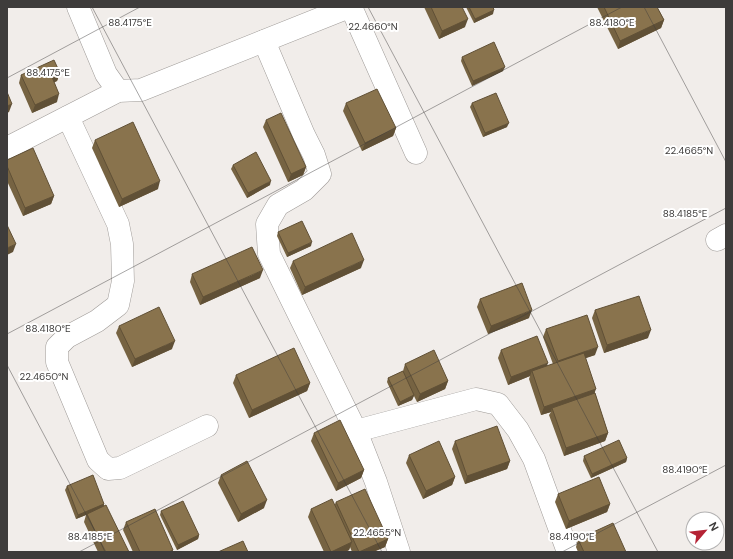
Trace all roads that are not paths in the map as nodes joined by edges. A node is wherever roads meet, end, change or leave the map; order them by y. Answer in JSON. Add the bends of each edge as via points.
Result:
{"nodes":[{"id":1,"x":78,"y":7,"type":"edge"},
{"id":2,"x":350,"y":7,"type":"edge"},
{"id":3,"x":264,"y":41,"type":"junction"},
{"id":4,"x":118,"y":91,"type":"junction"},
{"id":5,"x":68,"y":117,"type":"junction"},
{"id":6,"x":7,"y":148,"type":"edge"},
{"id":7,"x":416,"y":153,"type":"dead end"},
{"id":8,"x":207,"y":426,"type":"dead end"},
{"id":9,"x":356,"y":431,"type":"junction"},
{"id":10,"x":399,"y":552,"type":"edge"},
{"id":11,"x":568,"y":552,"type":"edge"}],
"edges":[{"from":1,"to":4,"type":"street","via":[[106,74]]},
{"from":2,"to":3,"type":"street"},
{"from":2,"to":7,"type":"street"},
{"from":3,"to":4,"type":"street","via":[[141,90]]},
{"from":3,"to":9,"type":"street","via":[[320,174],[304,190],[278,205],[267,224],[269,254]]},
{"from":4,"to":5,"type":"street"},
{"from":5,"to":6,"type":"street"},
{"from":5,"to":8,"type":"street","via":[[118,224],[122,244],[123,281],[118,305],[57,346],[57,362],[98,460],[108,469],[120,468]]},
{"from":9,"to":10,"type":"street"},
{"from":9,"to":11,"type":"street","via":[[476,399],[498,404],[518,430],[534,459]]}]}
